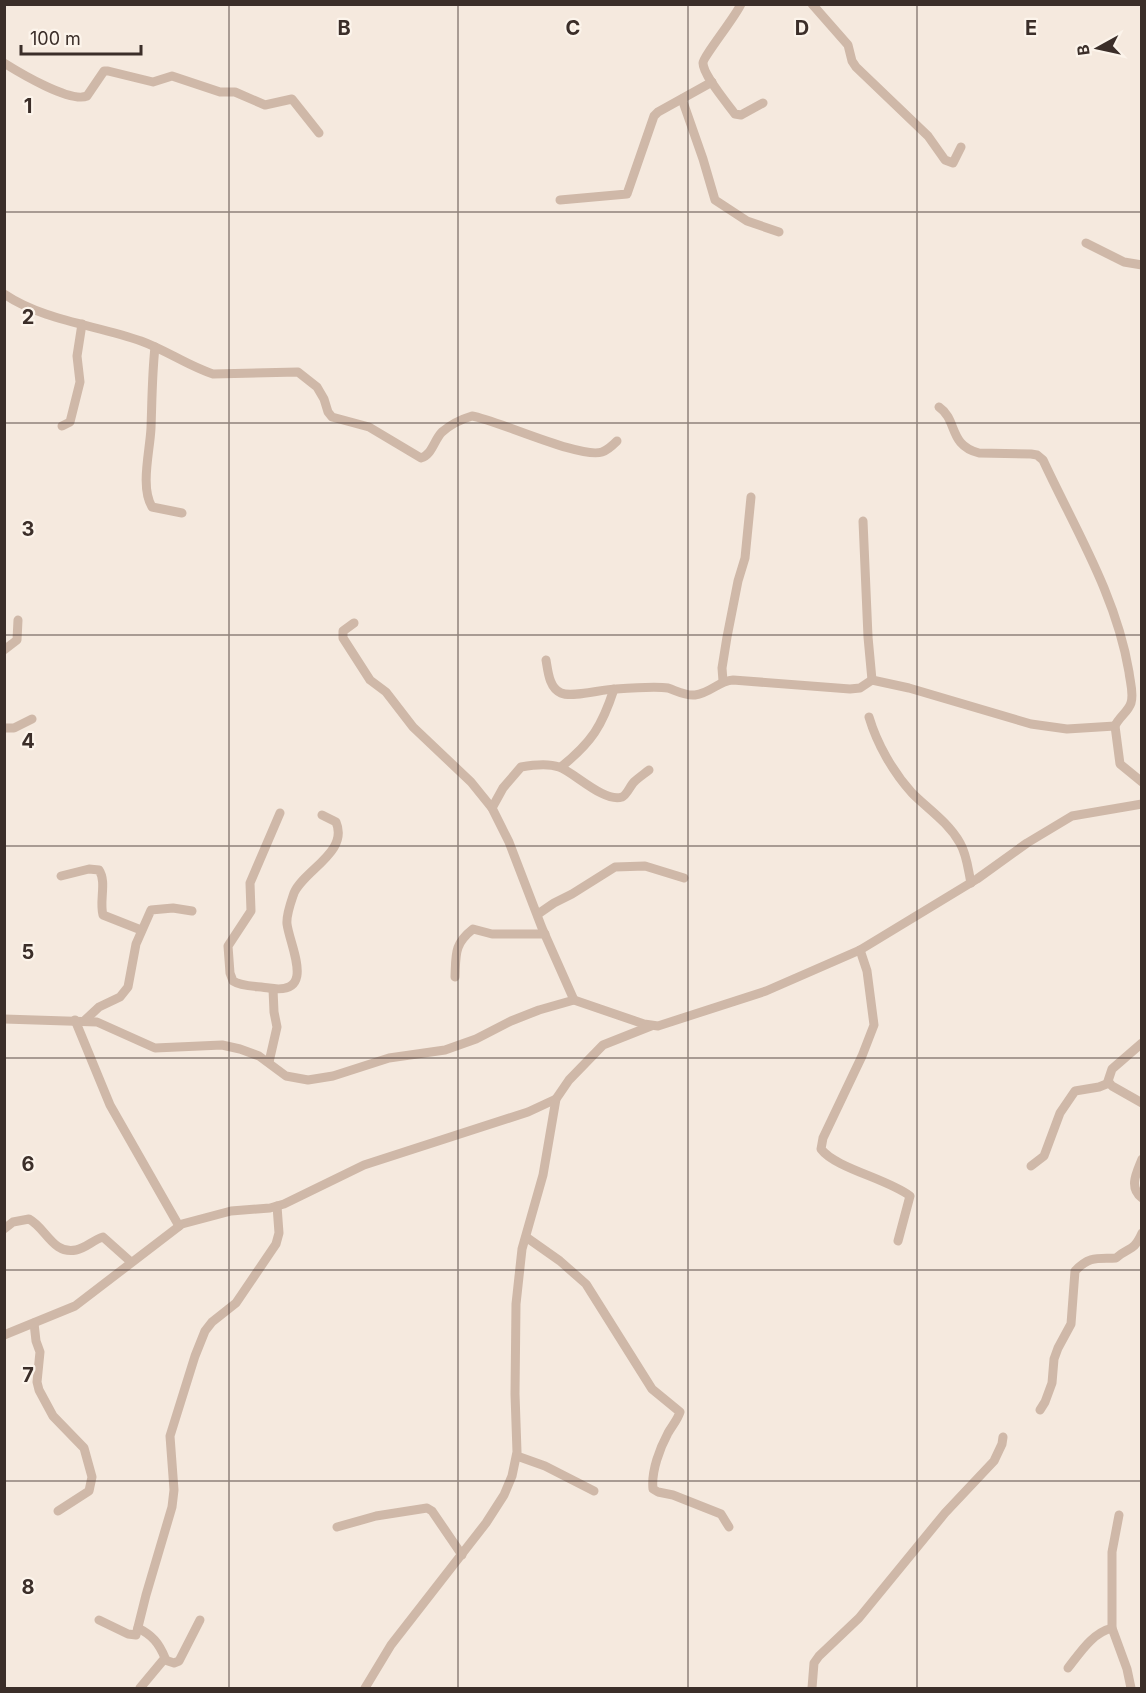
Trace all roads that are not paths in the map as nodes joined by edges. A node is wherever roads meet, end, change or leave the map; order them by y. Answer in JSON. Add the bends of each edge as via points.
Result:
{"nodes":[{"id":1,"x":741,"y":4,"type":"edge"},
{"id":2,"x":812,"y":4,"type":"edge"},
{"id":3,"x":4,"y":63,"type":"edge"},
{"id":4,"x":712,"y":82,"type":"junction"},
{"id":5,"x":682,"y":99,"type":"junction"},
{"id":6,"x":763,"y":103,"type":"dead end"},
{"id":7,"x":319,"y":133,"type":"dead end"},
{"id":8,"x":961,"y":147,"type":"dead end"},
{"id":9,"x":560,"y":200,"type":"dead end"},
{"id":10,"x":779,"y":231,"type":"dead end"},
{"id":11,"x":1086,"y":243,"type":"dead end"},
{"id":12,"x":1142,"y":265,"type":"edge"},
{"id":13,"x":4,"y":294,"type":"edge"},
{"id":14,"x":82,"y":324,"type":"junction"},
{"id":15,"x":155,"y":347,"type":"junction"},
{"id":16,"x":939,"y":407,"type":"dead end"},
{"id":17,"x":62,"y":426,"type":"dead end"},
{"id":18,"x":617,"y":441,"type":"dead end"},
{"id":19,"x":751,"y":497,"type":"dead end"},
{"id":20,"x":182,"y":513,"type":"dead end"},
{"id":21,"x":863,"y":521,"type":"dead end"},
{"id":22,"x":18,"y":620,"type":"dead end"},
{"id":23,"x":354,"y":623,"type":"dead end"},
{"id":24,"x":4,"y":650,"type":"edge"},
{"id":25,"x":546,"y":660,"type":"dead end"},
{"id":26,"x":873,"y":680,"type":"junction"},
{"id":27,"x":723,"y":681,"type":"junction"},
{"id":28,"x":614,"y":689,"type":"junction"},
{"id":29,"x":869,"y":717,"type":"dead end"},
{"id":30,"x":32,"y":719,"type":"dead end"},
{"id":31,"x":1115,"y":726,"type":"junction"},
{"id":32,"x":4,"y":728,"type":"edge"},
{"id":33,"x":561,"y":767,"type":"junction"},
{"id":34,"x":649,"y":770,"type":"dead end"},
{"id":35,"x":1142,"y":782,"type":"edge"},
{"id":36,"x":1142,"y":804,"type":"edge"},
{"id":37,"x":492,"y":808,"type":"junction"},
{"id":38,"x":280,"y":813,"type":"dead end"},
{"id":39,"x":322,"y":815,"type":"dead end"},
{"id":40,"x":61,"y":876,"type":"dead end"},
{"id":41,"x":684,"y":878,"type":"dead end"},
{"id":42,"x":971,"y":883,"type":"junction"},
{"id":43,"x":192,"y":911,"type":"dead end"},
{"id":44,"x":538,"y":914,"type":"junction"},
{"id":45,"x":141,"y":930,"type":"junction"},
{"id":46,"x":545,"y":934,"type":"junction"},
{"id":47,"x":860,"y":950,"type":"junction"},
{"id":48,"x":455,"y":977,"type":"dead end"},
{"id":49,"x":273,"y":989,"type":"junction"},
{"id":50,"x":574,"y":1000,"type":"junction"},
{"id":51,"x":4,"y":1019,"type":"edge"},
{"id":52,"x":80,"y":1021,"type":"junction"},
{"id":53,"x":652,"y":1026,"type":"junction"},
{"id":54,"x":1142,"y":1043,"type":"edge"},
{"id":55,"x":269,"y":1062,"type":"junction"},
{"id":56,"x":1109,"y":1083,"type":"junction"},
{"id":57,"x":556,"y":1099,"type":"junction"},
{"id":58,"x":1142,"y":1103,"type":"edge"},
{"id":59,"x":1142,"y":1158,"type":"edge"},
{"id":60,"x":1031,"y":1166,"type":"dead end"},
{"id":61,"x":1142,"y":1198,"type":"edge"},
{"id":62,"x":277,"y":1206,"type":"junction"},
{"id":63,"x":179,"y":1226,"type":"junction"},
{"id":64,"x":4,"y":1230,"type":"edge"},
{"id":65,"x":1142,"y":1233,"type":"edge"},
{"id":66,"x":526,"y":1237,"type":"junction"},
{"id":67,"x":897,"y":1241,"type":"dead end"},
{"id":68,"x":131,"y":1262,"type":"junction"},
{"id":69,"x":34,"y":1323,"type":"junction"},
{"id":70,"x":4,"y":1335,"type":"edge"},
{"id":71,"x":1040,"y":1410,"type":"dead end"},
{"id":72,"x":1003,"y":1437,"type":"dead end"},
{"id":73,"x":517,"y":1456,"type":"junction"},
{"id":74,"x":594,"y":1491,"type":"dead end"},
{"id":75,"x":58,"y":1511,"type":"dead end"},
{"id":76,"x":1119,"y":1515,"type":"dead end"},
{"id":77,"x":337,"y":1527,"type":"dead end"},
{"id":78,"x":729,"y":1527,"type":"dead end"},
{"id":79,"x":462,"y":1555,"type":"junction"},
{"id":80,"x":99,"y":1620,"type":"dead end"},
{"id":81,"x":200,"y":1620,"type":"dead end"},
{"id":82,"x":138,"y":1628,"type":"junction"},
{"id":83,"x":1112,"y":1628,"type":"junction"},
{"id":84,"x":165,"y":1660,"type":"junction"},
{"id":85,"x":1068,"y":1668,"type":"dead end"},
{"id":86,"x":140,"y":1689,"type":"edge"},
{"id":87,"x":365,"y":1689,"type":"edge"},
{"id":88,"x":812,"y":1689,"type":"edge"},
{"id":89,"x":1131,"y":1689,"type":"edge"}],
"edges":[{"from":1,"to":4,"type":"street","via":[[704,58],[704,69]]},
{"from":2,"to":8,"type":"street","via":[[848,45],[856,67],[928,136],[945,160],[952,163]]},
{"from":3,"to":7,"type":"street","via":[[55,90],[80,98],[87,96],[99,76],[108,71],[153,82],[172,76],[266,105],[292,99]]},
{"from":4,"to":5,"type":"street"},
{"from":4,"to":6,"type":"street","via":[[738,116]]},
{"from":5,"to":9,"type":"street","via":[[654,116],[627,194]]},
{"from":5,"to":10,"type":"street","via":[[715,200],[747,221]]},
{"from":11,"to":12,"type":"street","via":[[1124,262]]},
{"from":13,"to":14,"type":"street","via":[[26,307]]},
{"from":14,"to":15,"type":"street"},
{"from":14,"to":17,"type":"street","via":[[77,356],[79,391],[70,422]]},
{"from":15,"to":18,"type":"street","via":[[213,374],[298,372],[317,387],[332,417],[369,427],[421,458],[427,456],[442,432],[472,416],[591,452],[603,452]]},
{"from":15,"to":20,"type":"street","via":[[146,461],[149,501],[152,507]]},
{"from":16,"to":31,"type":"street","via":[[947,415],[953,432],[971,451],[1031,454],[1043,460],[1097,571],[1126,653],[1131,702]]},
{"from":19,"to":27,"type":"street","via":[[745,558],[727,637]]},
{"from":21,"to":26,"type":"street"},
{"from":22,"to":24,"type":"street","via":[[17,640]]},
{"from":23,"to":37,"type":"street","via":[[343,632],[343,638],[370,680]]},
{"from":25,"to":28,"type":"street","via":[[550,682],[559,692]]},
{"from":26,"to":27,"type":"street","via":[[850,689]]},
{"from":26,"to":31,"type":"street","via":[[1031,724],[1067,729]]},
{"from":27,"to":28,"type":"street","via":[[712,690],[691,696],[664,688]]},
{"from":28,"to":33,"type":"street","via":[[606,716],[592,739]]},
{"from":29,"to":42,"type":"street","via":[[875,738],[909,789],[961,844]]},
{"from":30,"to":32,"type":"street","via":[[14,728]]},
{"from":31,"to":35,"type":"street","via":[[1120,764]]},
{"from":33,"to":34,"type":"street","via":[[583,783],[620,797]]},
{"from":33,"to":37,"type":"street","via":[[521,767]]},
{"from":36,"to":42,"type":"street","via":[[1072,816]]},
{"from":37,"to":44,"type":"street"},
{"from":38,"to":49,"type":"street","via":[[250,883],[251,911],[228,949],[233,981]]},
{"from":39,"to":49,"type":"street","via":[[336,822],[338,835],[326,860],[307,875],[294,893],[287,921],[297,975],[292,985]]},
{"from":40,"to":45,"type":"street","via":[[99,870],[103,915]]},
{"from":41,"to":44,"type":"street","via":[[645,866],[615,867]]},
{"from":42,"to":47,"type":"street"},
{"from":43,"to":45,"type":"street","via":[[151,910]]},
{"from":44,"to":46,"type":"street"},
{"from":45,"to":52,"type":"street","via":[[125,992]]},
{"from":46,"to":48,"type":"street","via":[[492,934],[473,929],[457,947]]},
{"from":46,"to":50,"type":"street"},
{"from":47,"to":53,"type":"street","via":[[766,992]]},
{"from":47,"to":67,"type":"street","via":[[867,971],[874,1025],[821,1149],[829,1157],[910,1196]]},
{"from":49,"to":55,"type":"street","via":[[277,1027]]},
{"from":50,"to":53,"type":"street"},
{"from":50,"to":55,"type":"street","via":[[539,1010],[454,1047],[381,1060],[333,1076],[297,1079],[279,1072]]},
{"from":51,"to":52,"type":"street"},
{"from":52,"to":55,"type":"street","via":[[97,1022],[155,1048],[222,1045],[240,1048]]},
{"from":52,"to":63,"type":"street","via":[[110,1105]]},
{"from":53,"to":57,"type":"street","via":[[603,1045]]},
{"from":54,"to":56,"type":"street","via":[[1112,1070]]},
{"from":56,"to":58,"type":"street"},
{"from":56,"to":60,"type":"street","via":[[1075,1091],[1044,1156]]},
{"from":57,"to":62,"type":"street","via":[[528,1112],[364,1165]]},
{"from":57,"to":66,"type":"street","via":[[543,1175]]},
{"from":59,"to":61,"type":"street","via":[[1134,1187]]},
{"from":62,"to":63,"type":"street","via":[[231,1211]]},
{"from":62,"to":82,"type":"street","via":[[276,1244],[236,1303],[205,1331],[195,1356],[170,1436],[172,1507]]},
{"from":63,"to":68,"type":"street"},
{"from":64,"to":68,"type":"street","via":[[13,1222],[29,1219],[60,1249],[69,1251],[103,1237]]},
{"from":65,"to":71,"type":"street","via":[[1134,1248],[1116,1258],[1096,1258],[1076,1271],[1071,1324],[1054,1359],[1052,1383]]},
{"from":66,"to":73,"type":"street","via":[[515,1323]]},
{"from":66,"to":78,"type":"street","via":[[586,1284],[652,1389],[680,1412],[663,1444],[653,1489],[721,1514]]},
{"from":68,"to":69,"type":"street","via":[[75,1306]]},
{"from":69,"to":70,"type":"street"},
{"from":69,"to":75,"type":"street","via":[[40,1352],[39,1390],[53,1416],[82,1446],[92,1477],[89,1491]]},
{"from":72,"to":88,"type":"street","via":[[987,1469],[859,1618],[819,1656],[814,1663]]},
{"from":73,"to":74,"type":"street"},
{"from":73,"to":79,"type":"street","via":[[504,1495]]},
{"from":76,"to":83,"type":"street","via":[[1112,1552]]},
{"from":77,"to":79,"type":"street","via":[[427,1508]]},
{"from":79,"to":87,"type":"street","via":[[391,1645]]},
{"from":80,"to":82,"type":"street","via":[[134,1636]]},
{"from":81,"to":84,"type":"street","via":[[179,1660]]},
{"from":82,"to":84,"type":"street","via":[[157,1641]]},
{"from":83,"to":85,"type":"street","via":[[1096,1635]]},
{"from":83,"to":89,"type":"street"},
{"from":84,"to":86,"type":"street"}]}
